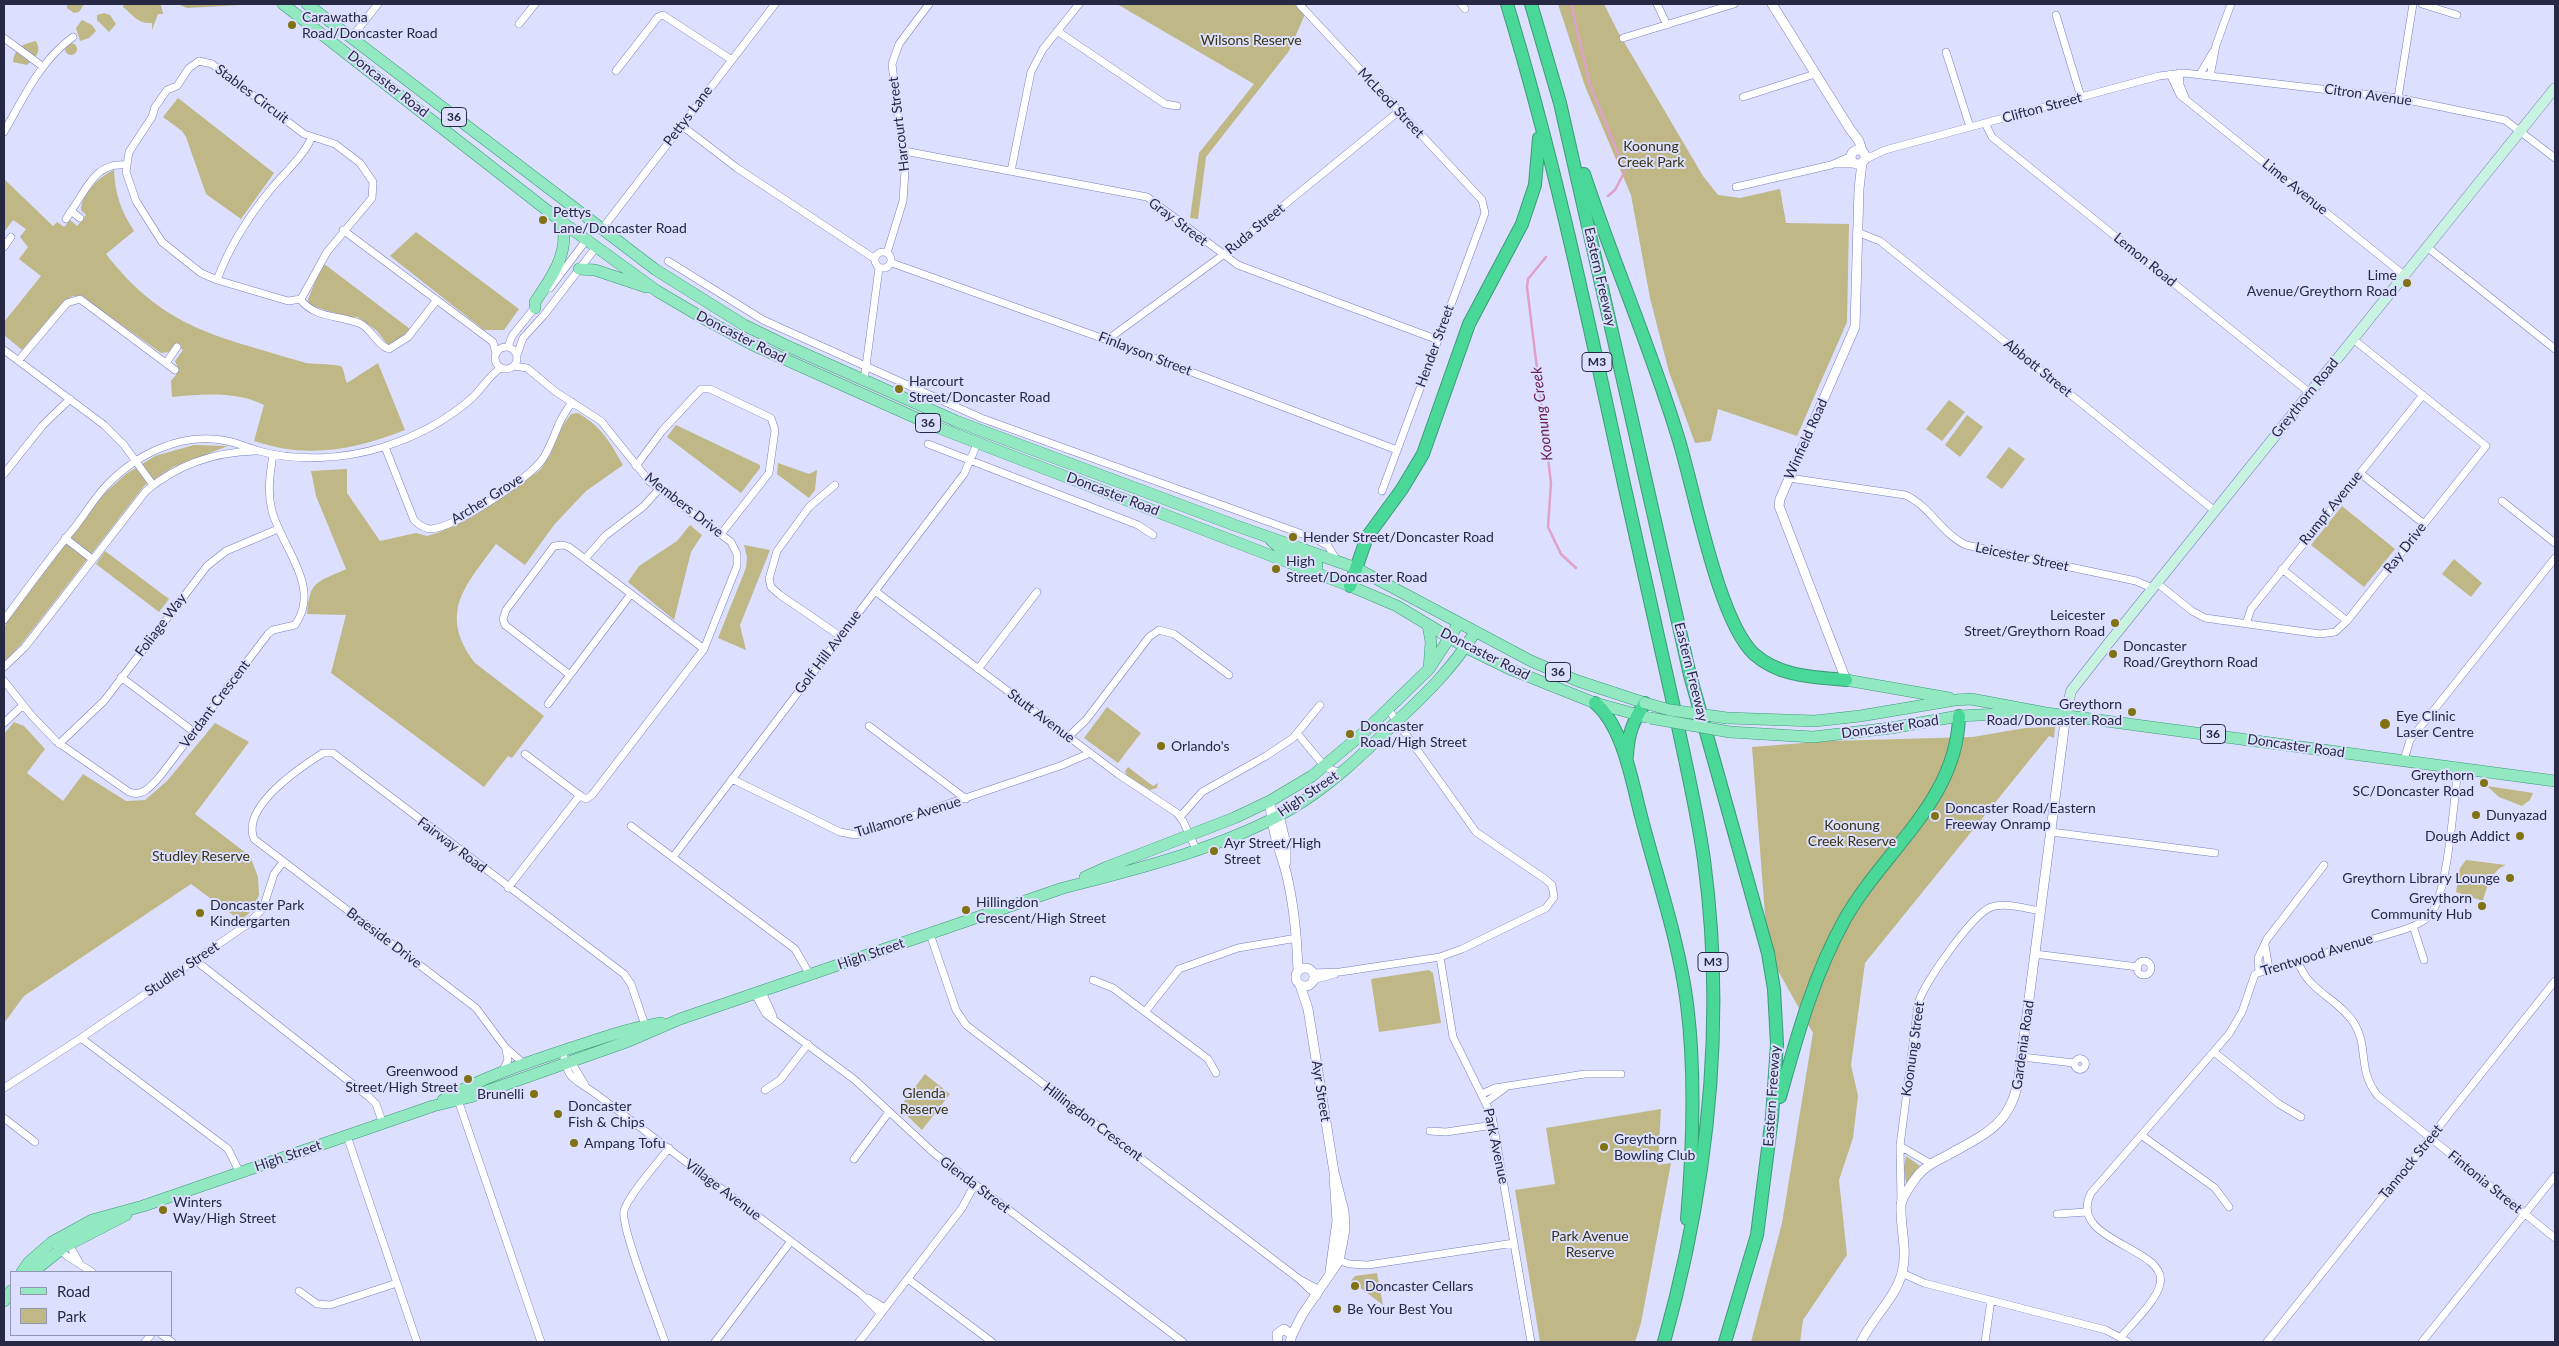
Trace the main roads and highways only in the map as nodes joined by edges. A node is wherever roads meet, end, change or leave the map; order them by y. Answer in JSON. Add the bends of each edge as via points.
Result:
{"nodes":[{"id":1,"x":283,"y":4,"type":"edge"},
{"id":2,"x":307,"y":4,"type":"edge"},
{"id":3,"x":1508,"y":4,"type":"edge"},
{"id":4,"x":1531,"y":4,"type":"edge"},
{"id":5,"x":351,"y":38,"type":"junction"},
{"id":6,"x":342,"y":49,"type":"junction"},
{"id":7,"x":2555,"y":88,"type":"edge"},
{"id":8,"x":1560,"y":103,"type":"junction"},
{"id":9,"x":1537,"y":113,"type":"junction"},
{"id":10,"x":562,"y":222,"type":"junction"},
{"id":11,"x":602,"y":229,"type":"junction"},
{"id":12,"x":587,"y":239,"type":"junction"},
{"id":13,"x":597,"y":246,"type":"junction"},
{"id":14,"x":578,"y":269,"type":"road end"},
{"id":15,"x":657,"y":291,"type":"junction"},
{"id":16,"x":535,"y":308,"type":"road end"},
{"id":17,"x":1268,"y":537,"type":"junction"},
{"id":18,"x":1356,"y":568,"type":"junction"},
{"id":19,"x":1316,"y":573,"type":"junction"},
{"id":20,"x":1350,"y":586,"type":"junction"},
{"id":21,"x":1459,"y":623,"type":"junction"},
{"id":22,"x":1428,"y":625,"type":"junction"},
{"id":23,"x":1474,"y":632,"type":"junction"},
{"id":24,"x":1450,"y":638,"type":"junction"},
{"id":25,"x":1465,"y":647,"type":"junction"},
{"id":26,"x":1488,"y":658,"type":"junction"},
{"id":27,"x":1451,"y":667,"type":"junction"},
{"id":28,"x":1429,"y":668,"type":"junction"},
{"id":29,"x":1846,"y":680,"type":"joint"},
{"id":30,"x":1955,"y":700,"type":"junction"},
{"id":31,"x":1595,"y":703,"type":"junction"},
{"id":32,"x":1645,"y":703,"type":"junction"},
{"id":33,"x":2036,"y":711,"type":"junction"},
{"id":34,"x":2066,"y":714,"type":"junction"},
{"id":35,"x":1637,"y":715,"type":"junction"},
{"id":36,"x":1959,"y":716,"type":"junction"},
{"id":37,"x":1627,"y":761,"type":"junction"},
{"id":38,"x":2555,"y":781,"type":"edge"},
{"id":39,"x":1063,"y":888,"type":"junction"},
{"id":40,"x":646,"y":1029,"type":"junction"},
{"id":41,"x":457,"y":1096,"type":"junction"},
{"id":42,"x":1770,"y":1134,"type":"junction"},
{"id":43,"x":61,"y":1242,"type":"junction"},
{"id":44,"x":23,"y":1271,"type":"edge"},
{"id":45,"x":34,"y":1271,"type":"edge"},
{"id":46,"x":1679,"y":1286,"type":"junction"},
{"id":47,"x":1664,"y":1342,"type":"edge"},
{"id":48,"x":1725,"y":1342,"type":"edge"}],
"edges":[{"from":1,"to":6,"type":"main road","name":"Doncaster Road","number":"36"},
{"from":2,"to":5,"type":"main road","name":"Doncaster Road","number":"36"},
{"from":3,"to":9,"type":"highway","name":"Eastern Freeway","number":"M3"},
{"from":4,"to":8,"type":"highway","name":"Eastern Freeway","number":"M3"},
{"from":5,"to":6,"type":"main road"},
{"from":5,"to":11,"type":"main road","name":"Doncaster Road","number":"36"},
{"from":6,"to":10,"type":"main road","name":"Doncaster Road","number":"36"},
{"from":7,"to":34,"type":"main road","name":"Greythorn Road","via":[[2071,691]]},
{"from":8,"to":29,"type":"highway","number":"36","via":[[1678,434],[1723,595],[1735,626],[1746,644],[1768,664],[1799,676]]},
{"from":8,"to":42,"type":"highway","name":"Eastern Freeway","number":"M3","via":[[1690,675],[1768,953],[1777,1044]]},
{"from":9,"to":18,"type":"highway","via":[[1538,165],[1522,224],[1469,324],[1423,454],[1402,489],[1372,528]]},
{"from":9,"to":46,"type":"highway","name":"Eastern Freeway","number":"M3","via":[[1593,344],[1684,752],[1704,861],[1714,972],[1714,1053],[1703,1167]]},
{"from":10,"to":12,"type":"main road","name":"Doncaster Road","number":"36"},
{"from":10,"to":16,"type":"main road","via":[[566,236],[564,247],[557,267],[535,302]]},
{"from":11,"to":12,"type":"main road"},
{"from":11,"to":13,"type":"main road"},
{"from":11,"to":17,"type":"main road","name":"Doncaster Road","number":"36","via":[[713,307],[785,345],[956,421]]},
{"from":12,"to":13,"type":"main road","name":"Doncaster Road","number":"36"},
{"from":13,"to":15,"type":"main road","name":"Doncaster Road","number":"36"},
{"from":14,"to":15,"type":"main road","via":[[601,272]]},
{"from":15,"to":19,"type":"main road","name":"Doncaster Road","number":"36","via":[[753,345],[977,444]]},
{"from":17,"to":18,"type":"main road","name":"Doncaster Road","number":"36"},
{"from":17,"to":19,"type":"main road","via":[[1285,553],[1316,564]]},
{"from":18,"to":20,"type":"highway"},
{"from":18,"to":21,"type":"main road","name":"Doncaster Road","number":"36"},
{"from":19,"to":20,"type":"main road","name":"Doncaster Road","number":"36"},
{"from":20,"to":22,"type":"main road","name":"Doncaster Road","number":"36","via":[[1397,606]]},
{"from":21,"to":23,"type":"main road","name":"Doncaster Road","number":"36"},
{"from":21,"to":24,"type":"main road","name":"High Street"},
{"from":22,"to":24,"type":"main road","name":"Doncaster Road","number":"36"},
{"from":22,"to":28,"type":"main road"},
{"from":23,"to":25,"type":"main road","name":"High Street"},
{"from":23,"to":32,"type":"main road","name":"Doncaster Road","number":"36","via":[[1578,681]]},
{"from":24,"to":25,"type":"main road","name":"Doncaster Road","number":"36"},
{"from":24,"to":28,"type":"main road","name":"High Street"},
{"from":25,"to":26,"type":"main road","name":"Doncaster Road","number":"36"},
{"from":25,"to":27,"type":"main road","name":"High Street"},
{"from":26,"to":27,"type":"main road","via":[[1466,659]]},
{"from":26,"to":31,"type":"main road","name":"Doncaster Road","number":"36"},
{"from":27,"to":39,"type":"main road","name":"High Street","via":[[1340,773],[1276,817],[1196,849]]},
{"from":28,"to":39,"type":"main road","name":"High Street","via":[[1325,767],[1270,801]]},
{"from":29,"to":30,"type":"main road","name":"Doncaster Road","number":"36"},
{"from":30,"to":32,"type":"main road","name":"Doncaster Road","number":"36","bridge":true,"via":[[1815,721],[1727,718]]},
{"from":30,"to":33,"type":"main road","name":"Doncaster Road","number":"36"},
{"from":30,"to":36,"type":"main road"},
{"from":31,"to":35,"type":"main road","name":"Doncaster Road","number":"36"},
{"from":31,"to":37,"type":"highway","via":[[1608,717]]},
{"from":32,"to":35,"type":"highway"},
{"from":33,"to":34,"type":"main road","name":"Doncaster Road","number":"36"},
{"from":33,"to":36,"type":"main road","name":"Doncaster Road","number":"36"},
{"from":34,"to":38,"type":"main road","name":"Doncaster Road","number":"36"},
{"from":35,"to":36,"type":"main road","name":"Doncaster Road","number":"36","bridge":true,"via":[[1730,732],[1813,737]]},
{"from":35,"to":37,"type":"highway","via":[[1628,737]]},
{"from":36,"to":42,"type":"highway","via":[[1953,757],[1939,792],[1850,910],[1830,949],[1799,1029]]},
{"from":37,"to":46,"type":"highway","via":[[1687,1004],[1692,1137]]},
{"from":39,"to":40,"type":"main road","name":"High Street"},
{"from":40,"to":41,"type":"main road","name":"High Street","via":[[568,1062]]},
{"from":40,"to":41,"type":"main road","name":"High Street","via":[[524,1064]]},
{"from":41,"to":43,"type":"main road","name":"High Street","via":[[144,1206],[106,1215]]},
{"from":42,"to":48,"type":"highway","name":"Eastern Freeway","number":"M3","via":[[1757,1235]]},
{"from":43,"to":44,"type":"main road","name":"High Street","via":[[29,1262]]},
{"from":43,"to":45,"type":"main road","name":"High Street"},
{"from":46,"to":47,"type":"highway","name":"Eastern Freeway","number":"M3"}]}
